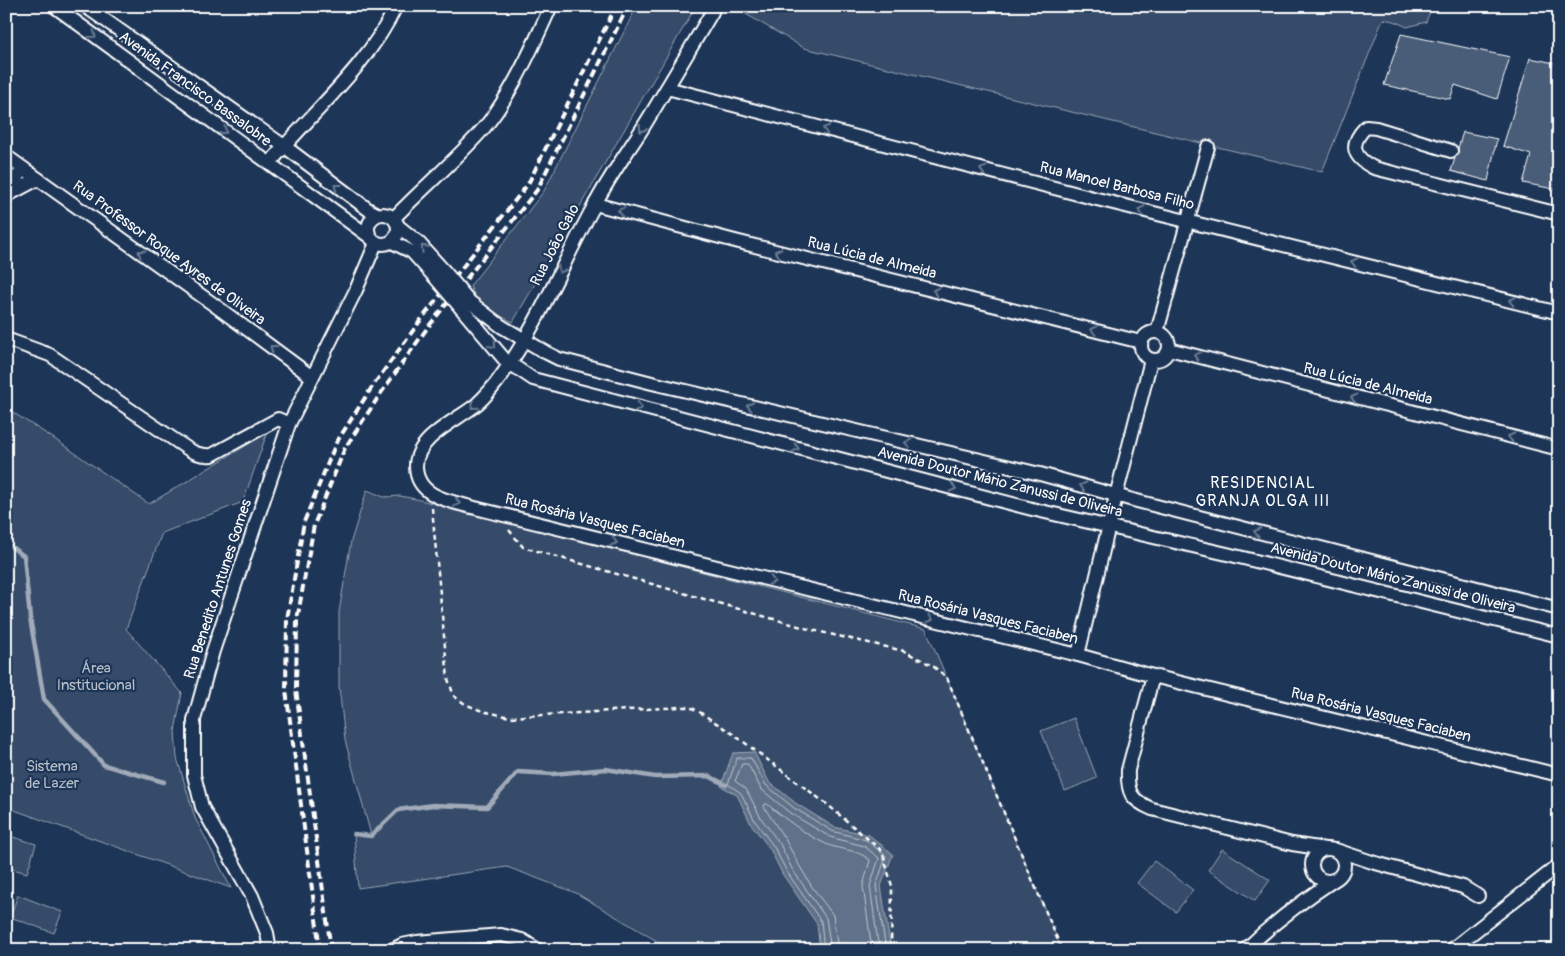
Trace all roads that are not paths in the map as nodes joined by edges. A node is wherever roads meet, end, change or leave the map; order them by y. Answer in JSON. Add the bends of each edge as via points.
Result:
{"nodes":[{"id":1,"x":54,"y":6,"type":"edge"},
{"id":2,"x":85,"y":6,"type":"edge"},
{"id":3,"x":396,"y":6,"type":"edge"},
{"id":4,"x":551,"y":6,"type":"edge"},
{"id":5,"x":712,"y":12,"type":"dead end"},
{"id":6,"x":668,"y":88,"type":"junction"},
{"id":7,"x":284,"y":146,"type":"junction"},
{"id":8,"x":1208,"y":147,"type":"dead end"},
{"id":9,"x":1451,"y":150,"type":"dead end"},
{"id":10,"x":6,"y":156,"type":"edge"},
{"id":11,"x":270,"y":163,"type":"junction"},
{"id":12,"x":24,"y":169,"type":"junction"},
{"id":13,"x":38,"y":179,"type":"junction"},
{"id":14,"x":6,"y":190,"type":"edge"},
{"id":15,"x":6,"y":196,"type":"edge"},
{"id":16,"x":595,"y":204,"type":"junction"},
{"id":17,"x":377,"y":214,"type":"junction"},
{"id":18,"x":1559,"y":214,"type":"edge"},
{"id":19,"x":1188,"y":221,"type":"junction"},
{"id":20,"x":396,"y":222,"type":"junction"},
{"id":21,"x":373,"y":240,"type":"junction"},
{"id":22,"x":392,"y":242,"type":"junction"},
{"id":23,"x":442,"y":277,"type":"junction"},
{"id":24,"x":465,"y":305,"type":"junction"},
{"id":25,"x":1559,"y":313,"type":"edge"},
{"id":26,"x":1157,"y":332,"type":"junction"},
{"id":27,"x":6,"y":339,"type":"edge"},
{"id":28,"x":524,"y":340,"type":"junction"},
{"id":29,"x":1141,"y":342,"type":"junction"},
{"id":30,"x":1169,"y":349,"type":"junction"},
{"id":31,"x":1151,"y":360,"type":"junction"},
{"id":32,"x":510,"y":364,"type":"junction"},
{"id":33,"x":312,"y":377,"type":"junction"},
{"id":34,"x":289,"y":424,"type":"junction"},
{"id":35,"x":1559,"y":449,"type":"edge"},
{"id":36,"x":431,"y":495,"type":"joint"},
{"id":37,"x":1116,"y":496,"type":"junction"},
{"id":38,"x":1109,"y":526,"type":"junction"},
{"id":39,"x":1559,"y":609,"type":"edge"},
{"id":40,"x":1559,"y":636,"type":"edge"},
{"id":41,"x":1078,"y":655,"type":"junction"},
{"id":42,"x":1153,"y":676,"type":"junction"},
{"id":43,"x":1559,"y":775,"type":"edge"},
{"id":44,"x":1292,"y":844,"type":"junction"},
{"id":45,"x":1330,"y":850,"type":"junction"},
{"id":46,"x":1372,"y":862,"type":"junction"},
{"id":47,"x":1559,"y":865,"type":"edge"},
{"id":48,"x":1314,"y":870,"type":"junction"},
{"id":49,"x":1336,"y":879,"type":"junction"},
{"id":50,"x":1478,"y":896,"type":"dead end"},
{"id":51,"x":1299,"y":904,"type":"junction"},
{"id":52,"x":270,"y":950,"type":"edge"},
{"id":53,"x":392,"y":950,"type":"edge"},
{"id":54,"x":538,"y":950,"type":"edge"},
{"id":55,"x":1245,"y":950,"type":"edge"},
{"id":56,"x":1451,"y":950,"type":"edge"}],
"edges":[{"from":1,"to":11,"type":"street","name":"Avenida Francisco Bassalobre","one_way":true},
{"from":2,"to":7,"type":"street","name":"Avenida Francisco Bassalobre"},
{"from":3,"to":7,"type":"street","via":[[371,50]]},
{"from":4,"to":20,"type":"street","via":[[497,111]]},
{"from":5,"to":6,"type":"street","name":"Rua João Galo"},
{"from":6,"to":16,"type":"street","name":"Rua João Galo","one_way":true},
{"from":19,"to":6,"type":"street","name":"Rua Manoel Barbosa Filho","one_way":true},
{"from":7,"to":11,"type":"street","name":"Avenida Francisco Bassalobre"},
{"from":17,"to":7,"type":"street","name":"Avenida Francisco Bassalobre","one_way":true},
{"from":8,"to":19,"type":"street"},
{"from":9,"to":18,"type":"street","via":[[1366,127],[1354,146],[1358,157],[1374,168]]},
{"from":10,"to":12,"type":"street","name":"Rua Professor Roque Ayres de Oliveira"},
{"from":11,"to":21,"type":"street","name":"Avenida Francisco Bassalobre"},
{"from":12,"to":13,"type":"street","name":"Rua Professor Roque Ayres de Oliveira"},
{"from":12,"to":14,"type":"street"},
{"from":13,"to":15,"type":"street"},
{"from":33,"to":13,"type":"street","name":"Rua Professor Roque Ayres de Oliveira","one_way":true},
{"from":16,"to":28,"type":"street","name":"Rua João Galo","one_way":true},
{"from":29,"to":16,"type":"street","name":"Rua Lúcia de Almeida","one_way":true},
{"from":17,"to":20,"type":"street","via":[[386,213]]},
{"from":17,"to":21,"type":"street","via":[[367,228]]},
{"from":25,"to":19,"type":"street","name":"Rua Manoel Barbosa Filho","one_way":true},
{"from":19,"to":26,"type":"street"},
{"from":20,"to":22,"type":"street","via":[[398,235]]},
{"from":23,"to":20,"type":"street","one_way":true,"via":[[418,242]]},
{"from":21,"to":22,"type":"street","via":[[384,244]]},
{"from":21,"to":33,"type":"street","name":"Rua Benedito Antunes Gomes","via":[[356,290]]},
{"from":22,"to":23,"type":"street","via":[[412,252]]},
{"from":23,"to":24,"type":"street","bridge":true},
{"from":24,"to":28,"type":"street","name":"Avenida Doutor Mário Zanussi de Oliveira"},
{"from":24,"to":32,"type":"street","name":"Avenida Doutor Mário Zanussi de Oliveira","one_way":true},
{"from":26,"to":29,"type":"street","via":[[1148,333]]},
{"from":26,"to":30,"type":"street","via":[[1166,337]]},
{"from":27,"to":34,"type":"street","via":[[50,354],[182,446],[203,455],[212,455],[278,419]]},
{"from":28,"to":32,"type":"street","name":"Rua João Galo"},
{"from":37,"to":28,"type":"street","name":"Avenida Doutor Mário Zanussi de Oliveira","one_way":true,"via":[[1040,474],[559,359]]},
{"from":29,"to":31,"type":"street","via":[[1142,353]]},
{"from":30,"to":31,"type":"street","via":[[1162,358]]},
{"from":35,"to":30,"type":"street","name":"Rua Lúcia de Almeida","one_way":true},
{"from":31,"to":37,"type":"street"},
{"from":32,"to":36,"type":"street","name":"Rua João Galo","one_way":true,"via":[[477,404],[439,431],[418,454],[418,478]]},
{"from":32,"to":38,"type":"street","name":"Avenida Doutor Mário Zanussi de Oliveira","one_way":true,"via":[[533,379],[1032,509]]},
{"from":33,"to":34,"type":"street","name":"Rua Benedito Antunes Gomes"},
{"from":34,"to":52,"type":"street","name":"Rua Benedito Antunes Gomes","via":[[213,651],[194,720],[194,775],[202,807],[252,896],[267,933]]},
{"from":36,"to":41,"type":"street","name":"Rua Rosária Vasques Faciaben","one_way":true,"via":[[495,514]]},
{"from":37,"to":38,"type":"street"},
{"from":39,"to":37,"type":"street","name":"Avenida Doutor Mário Zanussi de Oliveira","one_way":true},
{"from":38,"to":40,"type":"street","name":"Avenida Doutor Mário Zanussi de Oliveira"},
{"from":38,"to":41,"type":"street"},
{"from":41,"to":42,"type":"street","name":"Rua Rosária Vasques Faciaben"},
{"from":42,"to":43,"type":"street","name":"Rua Rosária Vasques Faciaben"},
{"from":42,"to":44,"type":"street","via":[[1128,770],[1132,796],[1138,803],[1152,809]]},
{"from":44,"to":45,"type":"street"},
{"from":44,"to":48,"type":"street","via":[[1306,854]]},
{"from":45,"to":46,"type":"street"},
{"from":45,"to":48,"type":"street","via":[[1316,855]]},
{"from":45,"to":49,"type":"street","via":[[1345,863]]},
{"from":46,"to":49,"type":"street","via":[[1353,868]]},
{"from":46,"to":50,"type":"street","via":[[1462,887]]},
{"from":47,"to":56,"type":"street"},
{"from":48,"to":49,"type":"street","via":[[1324,881]]},
{"from":48,"to":51,"type":"street","via":[[1311,890]]},
{"from":49,"to":51,"type":"street"},
{"from":51,"to":55,"type":"street"},
{"from":53,"to":54,"type":"street","via":[[417,942],[501,935],[522,940]]}]}
